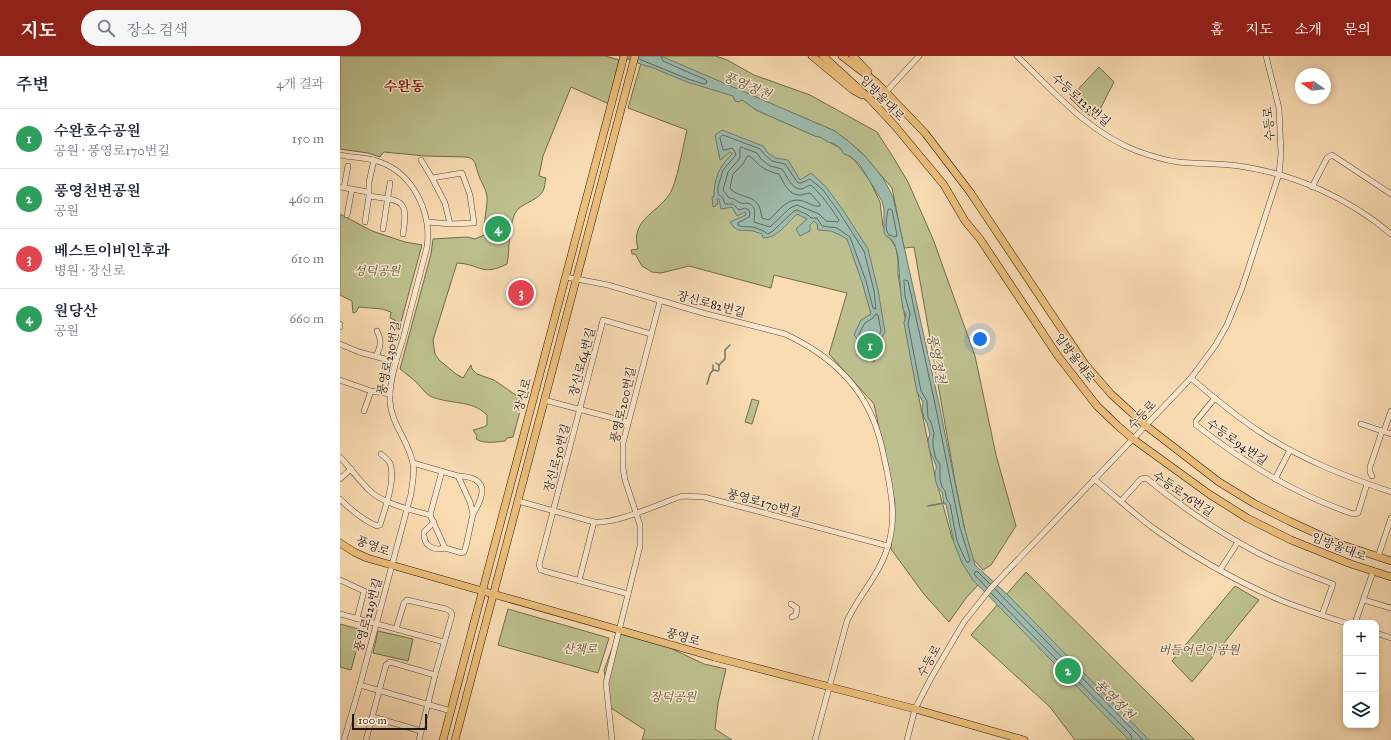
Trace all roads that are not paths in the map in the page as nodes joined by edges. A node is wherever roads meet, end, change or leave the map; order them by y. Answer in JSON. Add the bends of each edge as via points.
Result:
{"nodes":[{"id":1,"x":624,"y":56,"type":"edge"},
{"id":2,"x":634,"y":56,"type":"edge"},
{"id":3,"x":812,"y":56,"type":"edge"},
{"id":4,"x":823,"y":56,"type":"edge"},
{"id":5,"x":842,"y":56,"type":"edge"},
{"id":6,"x":853,"y":56,"type":"edge"},
{"id":7,"x":918,"y":56,"type":"edge"},
{"id":8,"x":1017,"y":56,"type":"edge"},
{"id":9,"x":1266,"y":56,"type":"edge"},
{"id":10,"x":877,"y":83,"type":"junction"},
{"id":11,"x":886,"y":92,"type":"junction"},
{"id":12,"x":870,"y":99,"type":"junction"},
{"id":13,"x":340,"y":155,"type":"edge"},
{"id":14,"x":374,"y":160,"type":"junction"},
{"id":15,"x":421,"y":160,"type":"dead end"},
{"id":16,"x":348,"y":166,"type":"dead end"},
{"id":17,"x":1279,"y":174,"type":"junction"},
{"id":18,"x":432,"y":178,"type":"junction"},
{"id":19,"x":390,"y":183,"type":"dead end"},
{"id":20,"x":342,"y":187,"type":"edge"},
{"id":21,"x":1312,"y":187,"type":"junction"},
{"id":22,"x":352,"y":189,"type":"junction"},
{"id":23,"x":368,"y":194,"type":"junction"},
{"id":24,"x":1391,"y":194,"type":"edge"},
{"id":25,"x":387,"y":199,"type":"junction"},
{"id":26,"x":347,"y":215,"type":"dead end"},
{"id":27,"x":365,"y":222,"type":"dead end"},
{"id":28,"x":428,"y":222,"type":"junction"},
{"id":29,"x":450,"y":224,"type":"junction"},
{"id":30,"x":383,"y":229,"type":"dead end"},
{"id":31,"x":403,"y":234,"type":"dead end"},
{"id":32,"x":1391,"y":234,"type":"edge"},
{"id":33,"x":566,"y":277,"type":"junction"},
{"id":34,"x":576,"y":280,"type":"junction"},
{"id":35,"x":660,"y":301,"type":"junction"},
{"id":36,"x":377,"y":331,"type":"dead end"},
{"id":37,"x":651,"y":334,"type":"junction"},
{"id":38,"x":340,"y":344,"type":"edge"},
{"id":39,"x":376,"y":356,"type":"junction"},
{"id":40,"x":396,"y":362,"type":"junction"},
{"id":41,"x":1191,"y":378,"type":"junction"},
{"id":42,"x":340,"y":380,"type":"edge"},
{"id":43,"x":371,"y":391,"type":"junction"},
{"id":44,"x":390,"y":394,"type":"junction"},
{"id":45,"x":1215,"y":398,"type":"junction"},
{"id":46,"x":544,"y":400,"type":"junction"},
{"id":47,"x":580,"y":410,"type":"junction"},
{"id":48,"x":364,"y":411,"type":"dead end"},
{"id":49,"x":1391,"y":411,"type":"edge"},
{"id":50,"x":628,"y":422,"type":"junction"},
{"id":51,"x":1361,"y":424,"type":"dead end"},
{"id":52,"x":1145,"y":425,"type":"junction"},
{"id":53,"x":1383,"y":431,"type":"junction"},
{"id":54,"x":1391,"y":434,"type":"edge"},
{"id":55,"x":1133,"y":439,"type":"junction"},
{"id":56,"x":1290,"y":450,"type":"junction"},
{"id":57,"x":381,"y":454,"type":"dead end"},
{"id":58,"x":340,"y":457,"type":"edge"},
{"id":59,"x":413,"y":463,"type":"junction"},
{"id":60,"x":351,"y":469,"type":"junction"},
{"id":61,"x":442,"y":471,"type":"junction"},
{"id":62,"x":458,"y":476,"type":"junction"},
{"id":63,"x":1372,"y":476,"type":"dead end"},
{"id":64,"x":340,"y":479,"type":"edge"},
{"id":65,"x":1275,"y":479,"type":"junction"},
{"id":66,"x":1094,"y":480,"type":"junction"},
{"id":67,"x":1368,"y":484,"type":"junction"},
{"id":68,"x":1391,"y":492,"type":"edge"},
{"id":69,"x":340,"y":499,"type":"edge"},
{"id":70,"x":387,"y":501,"type":"junction"},
{"id":71,"x":518,"y":501,"type":"junction"},
{"id":72,"x":1121,"y":501,"type":"junction"},
{"id":73,"x":408,"y":508,"type":"junction"},
{"id":74,"x":553,"y":511,"type":"junction"},
{"id":75,"x":636,"y":513,"type":"junction"},
{"id":76,"x":473,"y":514,"type":"junction"},
{"id":77,"x":430,"y":515,"type":"junction"},
{"id":78,"x":1391,"y":520,"type":"edge"},
{"id":79,"x":434,"y":522,"type":"junction"},
{"id":80,"x":594,"y":522,"type":"junction"},
{"id":81,"x":1238,"y":542,"type":"junction"},
{"id":82,"x":340,"y":543,"type":"edge"},
{"id":83,"x":888,"y":546,"type":"junction"},
{"id":84,"x":445,"y":548,"type":"junction"},
{"id":85,"x":1378,"y":557,"type":"junction"},
{"id":86,"x":1391,"y":561,"type":"edge"},
{"id":87,"x":392,"y":565,"type":"junction"},
{"id":88,"x":1220,"y":570,"type":"junction"},
{"id":89,"x":1373,"y":572,"type":"junction"},
{"id":90,"x":1391,"y":577,"type":"edge"},
{"id":91,"x":340,"y":580,"type":"edge"},
{"id":92,"x":579,"y":581,"type":"junction"},
{"id":93,"x":483,"y":592,"type":"junction"},
{"id":94,"x":493,"y":594,"type":"junction"},
{"id":95,"x":628,"y":594,"type":"junction"},
{"id":96,"x":1364,"y":600,"type":"junction"},
{"id":97,"x":791,"y":604,"type":"dead end"},
{"id":98,"x":1391,"y":608,"type":"edge"},
{"id":99,"x":340,"y":614,"type":"edge"},
{"id":100,"x":1322,"y":615,"type":"junction"},
{"id":101,"x":792,"y":617,"type":"dead end"},
{"id":102,"x":357,"y":619,"type":"junction"},
{"id":103,"x":1356,"y":620,"type":"edge"},
{"id":104,"x":1343,"y":622,"type":"edge"},
{"id":105,"x":376,"y":624,"type":"junction"},
{"id":106,"x":396,"y":629,"type":"junction"},
{"id":107,"x":619,"y":630,"type":"junction"},
{"id":108,"x":1379,"y":634,"type":"edge"},
{"id":109,"x":1391,"y":638,"type":"edge"},
{"id":110,"x":444,"y":642,"type":"junction"},
{"id":111,"x":435,"y":676,"type":"junction"},
{"id":112,"x":360,"y":685,"type":"junction"},
{"id":113,"x":828,"y":687,"type":"junction"},
{"id":114,"x":379,"y":690,"type":"junction"},
{"id":115,"x":427,"y":705,"type":"junction"},
{"id":116,"x":915,"y":709,"type":"junction"},
{"id":117,"x":451,"y":711,"type":"junction"},
{"id":118,"x":373,"y":717,"type":"junction"},
{"id":119,"x":421,"y":731,"type":"junction"},
{"id":120,"x":1003,"y":737,"type":"edge"},
{"id":121,"x":344,"y":740,"type":"edge"},
{"id":122,"x":366,"y":740,"type":"edge"},
{"id":123,"x":418,"y":740,"type":"edge"},
{"id":124,"x":443,"y":740,"type":"edge"},
{"id":125,"x":455,"y":740,"type":"edge"},
{"id":126,"x":612,"y":740,"type":"edge"},
{"id":127,"x":814,"y":740,"type":"edge"},
{"id":128,"x":907,"y":740,"type":"edge"},
{"id":129,"x":1024,"y":740,"type":"edge"}],
"edges":[{"from":1,"to":33,"type":"main road","name":"장신로"},
{"from":2,"to":34,"type":"main road","name":"장신로"},
{"from":3,"to":12,"type":"main road","via":[[853,90]]},
{"from":4,"to":12,"type":"main road","name":"임방울대로"},
{"from":5,"to":10,"type":"main road","name":"임방울대로"},
{"from":6,"to":10,"type":"main road"},
{"from":7,"to":11,"type":"street"},
{"from":8,"to":17,"type":"street","name":"수등로123번길","via":[[1097,130],[1128,147],[1177,162],[1238,166]]},
{"from":9,"to":17,"type":"street","name":"수등로","via":[[1279,108]]},
{"from":10,"to":11,"type":"main road","name":"임방울대로"},
{"from":11,"to":52,"type":"main road","name":"임방울대로","via":[[925,133],[959,177],[1085,364]]},
{"from":12,"to":55,"type":"main road","name":"임방울대로","via":[[944,185],[965,221],[980,239],[1058,356],[1097,406]]},
{"from":13,"to":14,"type":"street"},
{"from":14,"to":23,"type":"street"},
{"from":14,"to":28,"type":"street","via":[[390,166],[409,183],[420,200]]},
{"from":15,"to":18,"type":"street"},
{"from":16,"to":20,"type":"street"},
{"from":17,"to":21,"type":"street","name":"수등로123번길"},
{"from":17,"to":41,"type":"street","name":"수등로","via":[[1242,288],[1227,325]]},
{"from":18,"to":29,"type":"street","via":[[445,203]]},
{"from":18,"to":29,"type":"street","via":[[462,173],[470,195],[474,223]]},
{"from":19,"to":25,"type":"street"},
{"from":20,"to":22,"type":"street"},
{"from":21,"to":24,"type":"street","via":[[1327,158],[1332,155]]},
{"from":21,"to":32,"type":"street","name":"수등로123번길","via":[[1357,209]]},
{"from":22,"to":23,"type":"street"},
{"from":22,"to":26,"type":"street"},
{"from":23,"to":25,"type":"street"},
{"from":23,"to":27,"type":"street"},
{"from":25,"to":30,"type":"street"},
{"from":25,"to":31,"type":"street","via":[[399,202],[404,210],[406,216]]},
{"from":28,"to":29,"type":"street"},
{"from":28,"to":40,"type":"street","name":"풍영로230번길","via":[[427,247]]},
{"from":33,"to":34,"type":"street","name":"장신로82번길"},
{"from":33,"to":93,"type":"main road","name":"장신로"},
{"from":34,"to":35,"type":"street","name":"장신로82번길","via":[[608,285]]},
{"from":34,"to":46,"type":"main road","name":"장신로"},
{"from":35,"to":37,"type":"street","name":"풍영로200번길"},
{"from":35,"to":83,"type":"street","name":"장신로82번길","via":[[785,334],[824,357],[842,372],[854,385],[868,408],[881,444],[893,507]]},
{"from":36,"to":39,"type":"street","via":[[381,339]]},
{"from":37,"to":47,"type":"street","name":"장신로64번길","via":[[603,320]]},
{"from":37,"to":50,"type":"street","name":"풍영로200번길"},
{"from":38,"to":39,"type":"street"},
{"from":39,"to":40,"type":"street"},
{"from":40,"to":44,"type":"street","name":"풍영로230번길"},
{"from":41,"to":45,"type":"street","name":"수등로94번길"},
{"from":41,"to":52,"type":"street","name":"수등로"},
{"from":42,"to":43,"type":"street"},
{"from":43,"to":44,"type":"street"},
{"from":43,"to":48,"type":"street"},
{"from":44,"to":59,"type":"street","name":"풍영로230번길","via":[[395,422]]},
{"from":45,"to":56,"type":"street","name":"수등로94번길","via":[[1264,435]]},
{"from":45,"to":65,"type":"street","name":"수등로94번길","via":[[1196,421],[1196,425]]},
{"from":46,"to":47,"type":"street","name":"장신로64번길"},
{"from":46,"to":71,"type":"main road","name":"장신로"},
{"from":47,"to":50,"type":"street","name":"장신로64번길"},
{"from":47,"to":74,"type":"street","name":"장신로50번길"},
{"from":49,"to":53,"type":"street"},
{"from":50,"to":75,"type":"street","name":"풍영로200번길","via":[[623,444],[623,468]]},
{"from":51,"to":53,"type":"street"},
{"from":52,"to":55,"type":"street","name":"수등로"},
{"from":52,"to":85,"type":"main road","name":"임방울대로","via":[[1219,482],[1255,504],[1337,543]]},
{"from":53,"to":54,"type":"street"},
{"from":53,"to":63,"type":"street","via":[[1370,467]]},
{"from":55,"to":66,"type":"street","name":"수등로"},
{"from":55,"to":89,"type":"main road","name":"임방울대로","via":[[1247,518],[1291,540]]},
{"from":56,"to":65,"type":"street","name":"수등로94번길"},
{"from":56,"to":67,"type":"street","name":"수등로94번길"},
{"from":57,"to":70,"type":"street","via":[[391,469]]},
{"from":58,"to":60,"type":"street"},
{"from":59,"to":61,"type":"street"},
{"from":59,"to":73,"type":"street","name":"풍영로230번길"},
{"from":60,"to":64,"type":"street"},
{"from":60,"to":70,"type":"street","via":[[370,491]]},
{"from":61,"to":62,"type":"street"},
{"from":61,"to":77,"type":"street"},
{"from":62,"to":76,"type":"street"},
{"from":62,"to":76,"type":"street","via":[[473,478],[482,488],[482,498]]},
{"from":65,"to":67,"type":"street","name":"수등로94번길","via":[[1353,514],[1358,513]]},
{"from":66,"to":72,"type":"street"},
{"from":66,"to":116,"type":"street","name":"수등로","via":[[972,611]]},
{"from":67,"to":68,"type":"street","name":"수등로94번길"},
{"from":69,"to":70,"type":"street","via":[[353,512],[377,526],[380,525]]},
{"from":70,"to":73,"type":"street"},
{"from":71,"to":74,"type":"street","name":"장신로50번길"},
{"from":71,"to":94,"type":"main road","name":"장신로"},
{"from":72,"to":81,"type":"street","name":"수등로76번길","via":[[1141,479],[1146,478]]},
{"from":72,"to":88,"type":"street","via":[[1165,536]]},
{"from":73,"to":77,"type":"street"},
{"from":73,"to":87,"type":"street","name":"풍영로230번길"},
{"from":74,"to":80,"type":"street","name":"장신로50번길"},
{"from":74,"to":92,"type":"street","name":"장신로50번길","via":[[538,564],[541,570]]},
{"from":75,"to":80,"type":"street","name":"장신로50번길","via":[[607,522]]},
{"from":75,"to":83,"type":"street","name":"풍영로170번길","via":[[682,496],[694,496]]},
{"from":75,"to":95,"type":"street","name":"풍영로200번길","via":[[641,530],[640,546]]},
{"from":76,"to":84,"type":"street","via":[[464,552]]},
{"from":77,"to":79,"type":"street"},
{"from":78,"to":85,"type":"street"},
{"from":79,"to":84,"type":"street"},
{"from":79,"to":84,"type":"street","via":[[424,532],[425,541],[434,549]]},
{"from":80,"to":92,"type":"street"},
{"from":81,"to":88,"type":"street"},
{"from":81,"to":100,"type":"street","name":"수등로76번길","via":[[1291,568],[1333,584]]},
{"from":82,"to":87,"type":"main road","name":"풍영로","via":[[367,558]]},
{"from":83,"to":113,"type":"street","via":[[880,567],[847,621]]},
{"from":85,"to":86,"type":"main road","name":"임방울대로"},
{"from":87,"to":93,"type":"main road","name":"풍영로"},
{"from":87,"to":105,"type":"street","name":"풍영로229번길"},
{"from":88,"to":100,"type":"street","via":[[1274,597]]},
{"from":89,"to":90,"type":"main road","name":"임방울대로"},
{"from":89,"to":96,"type":"street"},
{"from":91,"to":102,"type":"street","via":[[364,591]]},
{"from":92,"to":95,"type":"street"},
{"from":93,"to":94,"type":"main road","name":"풍영로"},
{"from":93,"to":117,"type":"main road","name":"장신로"},
{"from":94,"to":107,"type":"main road","name":"풍영로"},
{"from":94,"to":125,"type":"main road","name":"장신로"},
{"from":95,"to":107,"type":"street","name":"풍영로200번길"},
{"from":96,"to":98,"type":"street"},
{"from":96,"to":103,"type":"street"},
{"from":97,"to":101,"type":"street","via":[[797,612]]},
{"from":99,"to":102,"type":"street"},
{"from":100,"to":104,"type":"street"},
{"from":102,"to":105,"type":"street"},
{"from":105,"to":106,"type":"street"},
{"from":105,"to":112,"type":"street","name":"풍영로229번길"},
{"from":106,"to":110,"type":"street"},
{"from":106,"to":110,"type":"street","via":[[407,600],[446,609],[452,615]]},
{"from":107,"to":113,"type":"main road","name":"풍영로"},
{"from":107,"to":126,"type":"street","name":"풍영로200번길","via":[[606,683]]},
{"from":108,"to":109,"type":"street"},
{"from":110,"to":111,"type":"street"},
{"from":111,"to":114,"type":"street","via":[[390,662],[386,665]]},
{"from":111,"to":115,"type":"street"},
{"from":112,"to":114,"type":"street"},
{"from":112,"to":121,"type":"street","name":"풍영로229번길"},
{"from":113,"to":116,"type":"main road","name":"풍영로"},
{"from":113,"to":127,"type":"street"},
{"from":114,"to":115,"type":"street"},
{"from":114,"to":118,"type":"street"},
{"from":115,"to":117,"type":"street"},
{"from":115,"to":119,"type":"street"},
{"from":116,"to":120,"type":"main road","name":"풍영로"},
{"from":116,"to":128,"type":"street","name":"수등로"},
{"from":117,"to":124,"type":"main road","name":"장신로"},
{"from":118,"to":119,"type":"street"},
{"from":118,"to":122,"type":"street"},
{"from":119,"to":123,"type":"street"},
{"from":120,"to":129,"type":"main road","name":"풍영로"}]}
